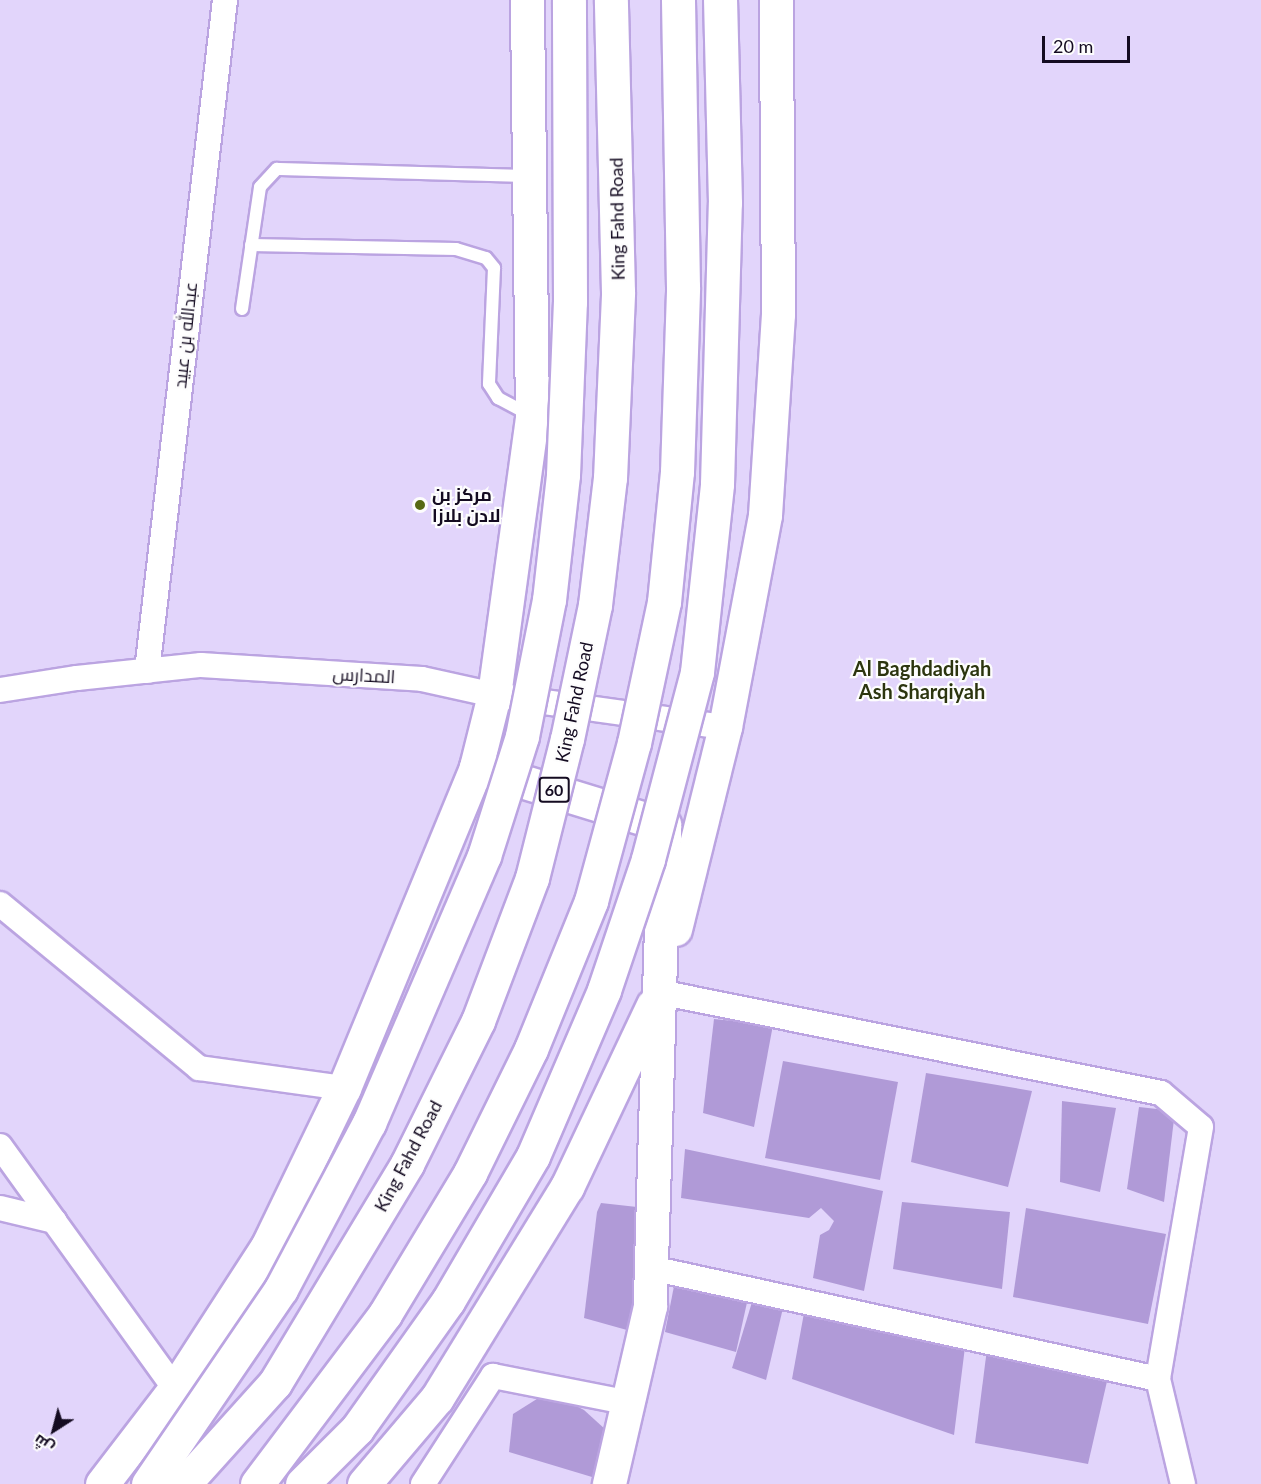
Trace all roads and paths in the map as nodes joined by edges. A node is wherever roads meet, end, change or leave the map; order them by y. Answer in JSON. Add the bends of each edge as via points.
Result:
{"nodes":[{"id":1,"x":225,"y":0,"type":"edge"},
{"id":2,"x":527,"y":0,"type":"edge"},
{"id":3,"x":569,"y":0,"type":"edge"},
{"id":4,"x":612,"y":0,"type":"edge"},
{"id":5,"x":678,"y":0,"type":"edge"},
{"id":6,"x":720,"y":0,"type":"edge"},
{"id":7,"x":776,"y":0,"type":"edge"},
{"id":8,"x":529,"y":176,"type":"junction"},
{"id":9,"x":252,"y":245,"type":"junction"},
{"id":10,"x":242,"y":309,"type":"dead end"},
{"id":11,"x":532,"y":416,"type":"junction"},
{"id":12,"x":147,"y":670,"type":"junction"},
{"id":13,"x":0,"y":690,"type":"edge"},
{"id":14,"x":494,"y":695,"type":"junction"},
{"id":15,"x":725,"y":727,"type":"junction"},
{"id":16,"x":476,"y":767,"type":"junction"},
{"id":17,"x":0,"y":904,"type":"edge"},
{"id":18,"x":659,"y":992,"type":"junction"},
{"id":19,"x":344,"y":1088,"type":"junction"},
{"id":20,"x":0,"y":1146,"type":"edge"},
{"id":21,"x":0,"y":1208,"type":"edge"},
{"id":22,"x":54,"y":1221,"type":"junction"},
{"id":23,"x":651,"y":1268,"type":"junction"},
{"id":24,"x":1158,"y":1379,"type":"junction"},
{"id":25,"x":175,"y":1389,"type":"junction"},
{"id":26,"x":626,"y":1402,"type":"junction"},
{"id":27,"x":102,"y":1484,"type":"edge"},
{"id":28,"x":148,"y":1484,"type":"edge"},
{"id":29,"x":184,"y":1484,"type":"edge"},
{"id":30,"x":256,"y":1484,"type":"edge"},
{"id":31,"x":302,"y":1484,"type":"edge"},
{"id":32,"x":364,"y":1484,"type":"edge"},
{"id":33,"x":423,"y":1484,"type":"edge"},
{"id":34,"x":609,"y":1484,"type":"edge"},
{"id":35,"x":1182,"y":1484,"type":"edge"}],
"edges":[{"from":1,"to":12,"type":"street","name":"عبدالله بن عبيد"},
{"from":2,"to":8,"type":"main road"},
{"from":3,"to":28,"type":"main road","bridge":true,"via":[[570,302],[563,475],[549,600],[522,736],[484,856],[369,1123],[281,1289]]},
{"from":4,"to":29,"type":"main road","name":"King Fahd Road","number":"60","bridge":true,"via":[[618,292],[610,478],[595,605],[532,878],[478,1021],[407,1164],[275,1383]]},
{"from":5,"to":30,"type":"main road","bridge":true,"via":[[683,286],[677,472],[664,602],[634,743],[591,901],[531,1049],[470,1173],[385,1314]]},
{"from":6,"to":31,"type":"main road","bridge":true,"via":[[724,202],[717,484],[697,672],[648,859],[604,990],[533,1156],[448,1301],[357,1429]]},
{"from":7,"to":15,"type":"main road","via":[[778,314],[765,515]]},
{"from":8,"to":9,"type":"lane","via":[[277,169],[260,187]]},
{"from":8,"to":11,"type":"main road"},
{"from":9,"to":10,"type":"lane"},
{"from":9,"to":11,"type":"lane","via":[[456,249],[486,258],[494,268],[489,384],[498,398]]},
{"from":11,"to":14,"type":"main road"},
{"from":12,"to":13,"type":"street","name":"المدارس"},
{"from":12,"to":14,"type":"street","name":"المدارس","via":[[201,665],[422,679]]},
{"from":14,"to":15,"type":"street","name":"المدارس"},
{"from":14,"to":16,"type":"main road"},
{"from":15,"to":18,"type":"main road"},
{"from":16,"to":18,"type":"main road","via":[[664,825]]},
{"from":16,"to":19,"type":"main road"},
{"from":17,"to":19,"type":"street","via":[[199,1068]]},
{"from":18,"to":23,"type":"main road"},
{"from":18,"to":24,"type":"street","via":[[1161,1094],[1201,1127]]},
{"from":18,"to":32,"type":"main road","via":[[567,1187],[437,1398]]},
{"from":19,"to":25,"type":"main road","via":[[268,1245]]},
{"from":20,"to":22,"type":"street"},
{"from":21,"to":22,"type":"street"},
{"from":22,"to":25,"type":"street"},
{"from":23,"to":24,"type":"street"},
{"from":23,"to":26,"type":"main road","via":[[650,1306]]},
{"from":24,"to":35,"type":"street"},
{"from":25,"to":27,"type":"main road"},
{"from":26,"to":33,"type":"street","via":[[493,1376]]},
{"from":26,"to":34,"type":"main road"}]}
